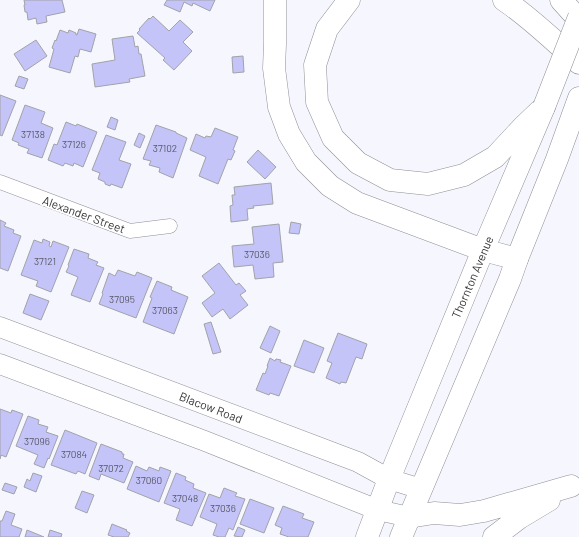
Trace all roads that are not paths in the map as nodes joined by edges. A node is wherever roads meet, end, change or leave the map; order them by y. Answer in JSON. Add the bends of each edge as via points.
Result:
{"nodes":[{"id":1,"x":275,"y":0,"type":"edge"},
{"id":2,"x":349,"y":0,"type":"edge"},
{"id":3,"x":504,"y":0,"type":"edge"},
{"id":4,"x":561,"y":0,"type":"edge"},
{"id":5,"x":579,"y":17,"type":"edge"},
{"id":6,"x":579,"y":20,"type":"edge"},
{"id":7,"x":579,"y":64,"type":"edge"},
{"id":8,"x":579,"y":98,"type":"edge"},
{"id":9,"x":544,"y":107,"type":"junction"},
{"id":10,"x":0,"y":182,"type":"edge"},
{"id":11,"x":170,"y":226,"type":"dead end"},
{"id":12,"x":483,"y":250,"type":"junction"},
{"id":13,"x":517,"y":259,"type":"junction"},
{"id":14,"x":0,"y":327,"type":"edge"},
{"id":15,"x":0,"y":364,"type":"edge"},
{"id":16,"x":389,"y":479,"type":"junction"},
{"id":17,"x":575,"y":484,"type":"edge"},
{"id":18,"x":421,"y":489,"type":"junction"},
{"id":19,"x":378,"y":510,"type":"junction"},
{"id":20,"x":408,"y":517,"type":"junction"},
{"id":21,"x":367,"y":537,"type":"edge"},
{"id":22,"x":401,"y":537,"type":"edge"},
{"id":23,"x":494,"y":537,"type":"edge"}],
"edges":[{"from":1,"to":12,"type":"main road","via":[[274,68],[279,107],[290,134],[306,162],[330,186],[357,203]]},
{"from":2,"to":9,"type":"main road","via":[[326,29],[315,65],[317,102],[333,138],[358,163],[390,180],[428,184],[464,174],[495,157]]},
{"from":3,"to":7,"type":"main road"},
{"from":4,"to":6,"type":"main road"},
{"from":5,"to":9,"type":"main road","name":"Thornton Avenue","bridge":true},
{"from":8,"to":13,"type":"main road"},
{"from":9,"to":12,"type":"main road","name":"Thornton Avenue"},
{"from":10,"to":11,"type":"street","name":"Alexander Street","via":[[130,231]]},
{"from":12,"to":13,"type":"main road"},
{"from":12,"to":16,"type":"main road","name":"Thornton Avenue"},
{"from":13,"to":18,"type":"main road"},
{"from":14,"to":16,"type":"main road","name":"Blacow Road","via":[[358,462]]},
{"from":15,"to":19,"type":"main road","via":[[205,441]]},
{"from":16,"to":18,"type":"main road","name":"Blacow Road"},
{"from":16,"to":19,"type":"main road","name":"Thornton Avenue"},
{"from":17,"to":20,"type":"main road","via":[[484,511]]},
{"from":17,"to":23,"type":"main road","via":[[519,518]]},
{"from":18,"to":20,"type":"main road"},
{"from":19,"to":20,"type":"main road"},
{"from":19,"to":21,"type":"main road","name":"Thornton Avenue"},
{"from":20,"to":22,"type":"main road"}]}
